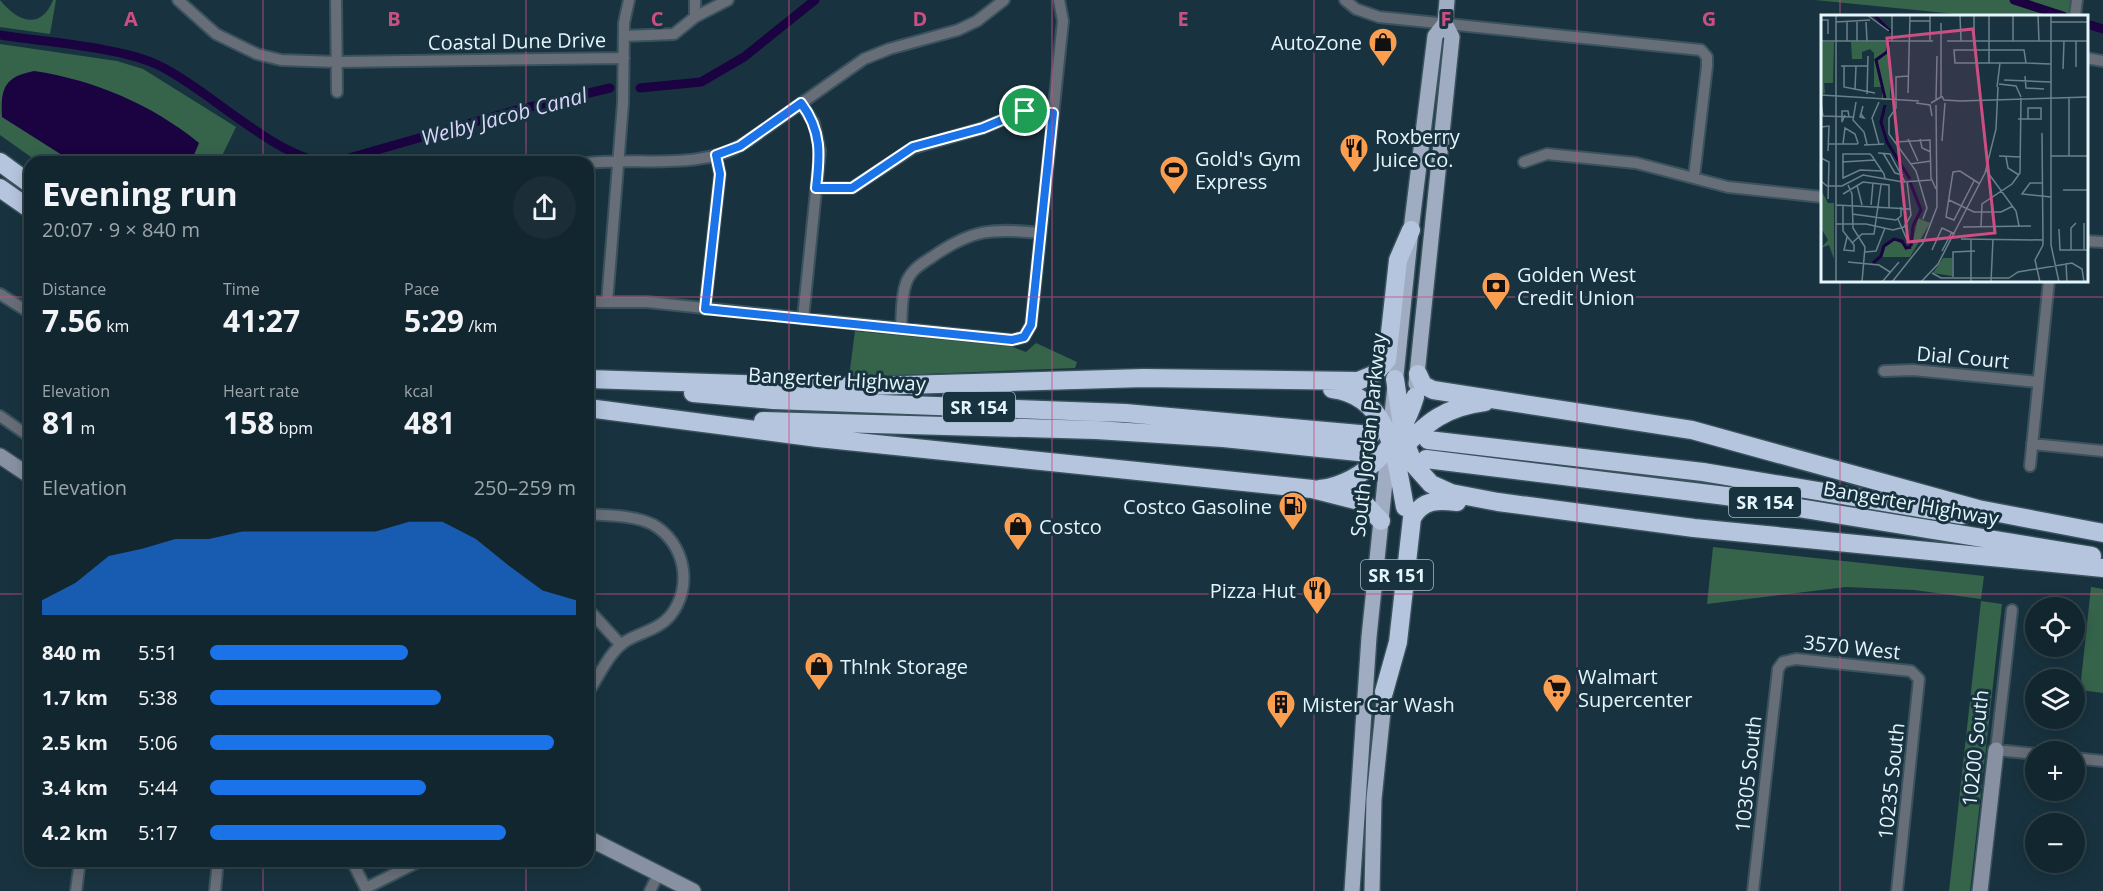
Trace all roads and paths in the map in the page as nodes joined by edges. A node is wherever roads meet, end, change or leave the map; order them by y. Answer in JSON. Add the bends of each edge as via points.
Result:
{"nodes":[{"id":1,"x":178,"y":0,"type":"edge"},
{"id":2,"x":336,"y":0,"type":"edge"},
{"id":3,"x":629,"y":0,"type":"edge"},
{"id":4,"x":695,"y":0,"type":"edge"},
{"id":5,"x":728,"y":0,"type":"edge"},
{"id":6,"x":1004,"y":0,"type":"edge"},
{"id":7,"x":1059,"y":0,"type":"edge"},
{"id":8,"x":1345,"y":0,"type":"edge"},
{"id":9,"x":1447,"y":0,"type":"edge"},
{"id":10,"x":2077,"y":0,"type":"edge"},
{"id":11,"x":2075,"y":15,"type":"edge"},
{"id":12,"x":694,"y":17,"type":"junction"},
{"id":13,"x":1445,"y":23,"type":"junction"},
{"id":14,"x":624,"y":36,"type":"junction"},
{"id":15,"x":624,"y":58,"type":"junction"},
{"id":16,"x":2088,"y":58,"type":"edge"},
{"id":17,"x":2103,"y":61,"type":"edge"},
{"id":18,"x":337,"y":62,"type":"junction"},
{"id":19,"x":337,"y":92,"type":"dead end"},
{"id":20,"x":801,"y":103,"type":"junction"},
{"id":21,"x":1053,"y":113,"type":"junction"},
{"id":22,"x":716,"y":155,"type":"junction"},
{"id":23,"x":619,"y":161,"type":"junction"},
{"id":24,"x":0,"y":162,"type":"edge"},
{"id":25,"x":1524,"y":162,"type":"dead end"},
{"id":26,"x":594,"y":163,"type":"edge"},
{"id":27,"x":1694,"y":177,"type":"junction"},
{"id":28,"x":24,"y":180,"type":"edge"},
{"id":29,"x":0,"y":188,"type":"edge"},
{"id":30,"x":816,"y":188,"type":"junction"},
{"id":31,"x":1821,"y":197,"type":"edge"},
{"id":32,"x":24,"y":205,"type":"edge"},
{"id":33,"x":1411,"y":230,"type":"junction"},
{"id":34,"x":1040,"y":233,"type":"junction"},
{"id":35,"x":2088,"y":241,"type":"edge"},
{"id":36,"x":2103,"y":242,"type":"edge"},
{"id":37,"x":2049,"y":282,"type":"edge"},
{"id":38,"x":0,"y":294,"type":"edge"},
{"id":39,"x":594,"y":302,"type":"edge"},
{"id":40,"x":607,"y":302,"type":"junction"},
{"id":41,"x":24,"y":309,"type":"edge"},
{"id":42,"x":705,"y":309,"type":"junction"},
{"id":43,"x":803,"y":319,"type":"junction"},
{"id":44,"x":901,"y":329,"type":"junction"},
{"id":45,"x":1884,"y":371,"type":"dead end"},
{"id":46,"x":1418,"y":374,"type":"junction"},
{"id":47,"x":594,"y":379,"type":"edge"},
{"id":48,"x":1395,"y":379,"type":"joint"},
{"id":49,"x":1281,"y":381,"type":"junction"},
{"id":50,"x":2038,"y":382,"type":"junction"},
{"id":51,"x":594,"y":385,"type":"edge"},
{"id":52,"x":1414,"y":397,"type":"joint"},
{"id":53,"x":1496,"y":402,"type":"junction"},
{"id":54,"x":594,"y":408,"type":"edge"},
{"id":55,"x":594,"y":409,"type":"edge"},
{"id":56,"x":0,"y":416,"type":"edge"},
{"id":57,"x":24,"y":433,"type":"edge"},
{"id":58,"x":2032,"y":444,"type":"junction"},
{"id":59,"x":1398,"y":447,"type":"junction"},
{"id":60,"x":2103,"y":451,"type":"edge"},
{"id":61,"x":0,"y":456,"type":"edge"},
{"id":62,"x":2030,"y":466,"type":"dead end"},
{"id":63,"x":24,"y":472,"type":"edge"},
{"id":64,"x":1312,"y":489,"type":"junction"},
{"id":65,"x":1498,"y":502,"type":"junction"},
{"id":66,"x":1405,"y":507,"type":"joint"},
{"id":67,"x":594,"y":515,"type":"edge"},
{"id":68,"x":1381,"y":521,"type":"junction"},
{"id":69,"x":2103,"y":535,"type":"edge"},
{"id":70,"x":2103,"y":558,"type":"edge"},
{"id":71,"x":2103,"y":568,"type":"edge"},
{"id":72,"x":2012,"y":610,"type":"dead end"},
{"id":73,"x":594,"y":616,"type":"edge"},
{"id":74,"x":621,"y":645,"type":"junction"},
{"id":75,"x":1783,"y":662,"type":"joint"},
{"id":76,"x":1918,"y":675,"type":"joint"},
{"id":77,"x":594,"y":684,"type":"edge"},
{"id":78,"x":1384,"y":692,"type":"junction"},
{"id":79,"x":1996,"y":750,"type":"junction"},
{"id":80,"x":2025,"y":753,"type":"edge"},
{"id":81,"x":2085,"y":759,"type":"edge"},
{"id":82,"x":2103,"y":761,"type":"edge"},
{"id":83,"x":594,"y":841,"type":"edge"},
{"id":84,"x":79,"y":867,"type":"edge"},
{"id":85,"x":217,"y":867,"type":"edge"},
{"id":86,"x":355,"y":867,"type":"edge"},
{"id":87,"x":409,"y":867,"type":"edge"},
{"id":88,"x":658,"y":875,"type":"junction"},
{"id":89,"x":366,"y":890,"type":"edge"},
{"id":90,"x":76,"y":891,"type":"edge"},
{"id":91,"x":215,"y":891,"type":"edge"},
{"id":92,"x":650,"y":891,"type":"edge"},
{"id":93,"x":693,"y":891,"type":"edge"},
{"id":94,"x":1352,"y":891,"type":"edge"},
{"id":95,"x":1372,"y":891,"type":"edge"},
{"id":96,"x":1754,"y":891,"type":"edge"},
{"id":97,"x":1897,"y":891,"type":"edge"},
{"id":98,"x":1980,"y":891,"type":"edge"}],
"edges":[{"from":1,"to":18,"type":"street","name":"Coastal Dune Drive","via":[[216,34],[257,54],[281,60]]},
{"from":2,"to":18,"type":"street"},
{"from":3,"to":14,"type":"street"},
{"from":4,"to":12,"type":"street"},
{"from":5,"to":12,"type":"street"},
{"from":6,"to":20,"type":"street","via":[[958,30],[864,59]]},
{"from":7,"to":21,"type":"street","via":[[1063,21]]},
{"from":8,"to":13,"type":"street","via":[[1356,9],[1379,17]]},
{"from":9,"to":13,"type":"main road","name":"South Jordan Parkway"},
{"from":10,"to":11,"type":"street"},
{"from":12,"to":14,"type":"street","via":[[674,34]]},
{"from":13,"to":27,"type":"street","via":[[1701,50],[1708,61]]},
{"from":13,"to":33,"type":"main road","name":"South Jordan Parkway","via":[[1435,36]]},
{"from":13,"to":46,"type":"main road","name":"South Jordan Parkway","via":[[1452,37]]},
{"from":14,"to":15,"type":"street"},
{"from":15,"to":18,"type":"street","name":"Coastal Dune Drive"},
{"from":15,"to":23,"type":"street"},
{"from":16,"to":17,"type":"street"},
{"from":18,"to":19,"type":"street"},
{"from":20,"to":22,"type":"street","via":[[740,146]]},
{"from":20,"to":30,"type":"street","via":[[819,137]]},
{"from":21,"to":30,"type":"street","via":[[1021,112],[983,128],[913,147],[852,188]]},
{"from":21,"to":34,"type":"street"},
{"from":22,"to":23,"type":"street"},
{"from":22,"to":42,"type":"street","via":[[720,174]]},
{"from":23,"to":26,"type":"street"},
{"from":23,"to":40,"type":"street"},
{"from":24,"to":28,"type":"highway"},
{"from":25,"to":27,"type":"street","via":[[1547,154],[1636,163]]},
{"from":27,"to":31,"type":"street","via":[[1728,187]]},
{"from":29,"to":32,"type":"highway"},
{"from":30,"to":43,"type":"street"},
{"from":33,"to":48,"type":"main road","name":"South Jordan Parkway"},
{"from":33,"to":49,"type":"highway","via":[[1398,260],[1388,353],[1383,367],[1354,382]]},
{"from":34,"to":44,"type":"street","via":[[988,230],[944,248],[909,276]]},
{"from":34,"to":44,"type":"street","via":[[1031,325],[1024,337],[1012,340]]},
{"from":35,"to":36,"type":"street"},
{"from":37,"to":50,"type":"street"},
{"from":38,"to":41,"type":"street"},
{"from":39,"to":40,"type":"street"},
{"from":40,"to":42,"type":"street"},
{"from":42,"to":43,"type":"street"},
{"from":43,"to":44,"type":"street"},
{"from":45,"to":50,"type":"street","name":"Dial Court","via":[[1913,370]]},
{"from":46,"to":52,"type":"main road","name":"South Jordan Parkway"},
{"from":46,"to":53,"type":"highway","via":[[1429,389]]},
{"from":47,"to":49,"type":"highway","via":[[833,387],[1144,378]]},
{"from":48,"to":59,"type":"highway"},
{"from":49,"to":59,"type":"highway","via":[[1355,395],[1374,411]]},
{"from":50,"to":58,"type":"street"},
{"from":51,"to":59,"type":"highway","name":"Bangerter Highway","number":"SR 154","via":[[773,400],[1125,414]]},
{"from":52,"to":59,"type":"highway"},
{"from":53,"to":59,"type":"highway","via":[[1443,413]]},
{"from":53,"to":69,"type":"highway","via":[[1692,430],[1977,508]]},
{"from":54,"to":59,"type":"highway","name":"Bangerter Highway","number":"SR 154","via":[[748,420],[1160,433]]},
{"from":55,"to":64,"type":"highway","via":[[758,431]]},
{"from":56,"to":57,"type":"street"},
{"from":58,"to":60,"type":"street"},
{"from":58,"to":62,"type":"street"},
{"from":59,"to":64,"type":"highway","via":[[1339,485]]},
{"from":59,"to":65,"type":"highway","via":[[1437,488]]},
{"from":59,"to":66,"type":"highway"},
{"from":59,"to":68,"type":"main road","name":"South Jordan Parkway","number":"SR 151"},
{"from":59,"to":69,"type":"highway","name":"Bangerter Highway","number":"SR 154","via":[[1703,472]]},
{"from":59,"to":70,"type":"highway","name":"Bangerter Highway","number":"SR 154"},
{"from":61,"to":63,"type":"street"},
{"from":64,"to":68,"type":"highway","via":[[1363,502]]},
{"from":65,"to":71,"type":"highway","via":[[1694,528]]},
{"from":65,"to":78,"type":"highway","via":[[1433,501],[1422,505],[1414,515],[1398,642]]},
{"from":66,"to":78,"type":"main road","number":"SR 151"},
{"from":67,"to":74,"type":"street","via":[[652,525],[669,538],[681,559],[683,585],[675,609],[657,627]]},
{"from":68,"to":94,"type":"main road","name":"South Jordan Parkway","number":"SR 151","via":[[1368,637]]},
{"from":72,"to":79,"type":"street","name":"10200 South"},
{"from":73,"to":74,"type":"street"},
{"from":74,"to":77,"type":"street"},
{"from":75,"to":76,"type":"street","name":"3570 West","via":[[1796,659],[1911,671]]},
{"from":75,"to":96,"type":"street","name":"10305 South","via":[[1777,674]]},
{"from":76,"to":97,"type":"street","name":"10235 South"},
{"from":78,"to":95,"type":"main road","number":"SR 151","via":[[1374,799]]},
{"from":79,"to":80,"type":"street"},
{"from":79,"to":98,"type":"street","name":"10200 South"},
{"from":81,"to":82,"type":"street"},
{"from":83,"to":88,"type":"street"},
{"from":84,"to":90,"type":"street"},
{"from":85,"to":91,"type":"street"},
{"from":86,"to":89,"type":"street"},
{"from":87,"to":89,"type":"street"},
{"from":88,"to":92,"type":"street"},
{"from":88,"to":93,"type":"street"}]}
